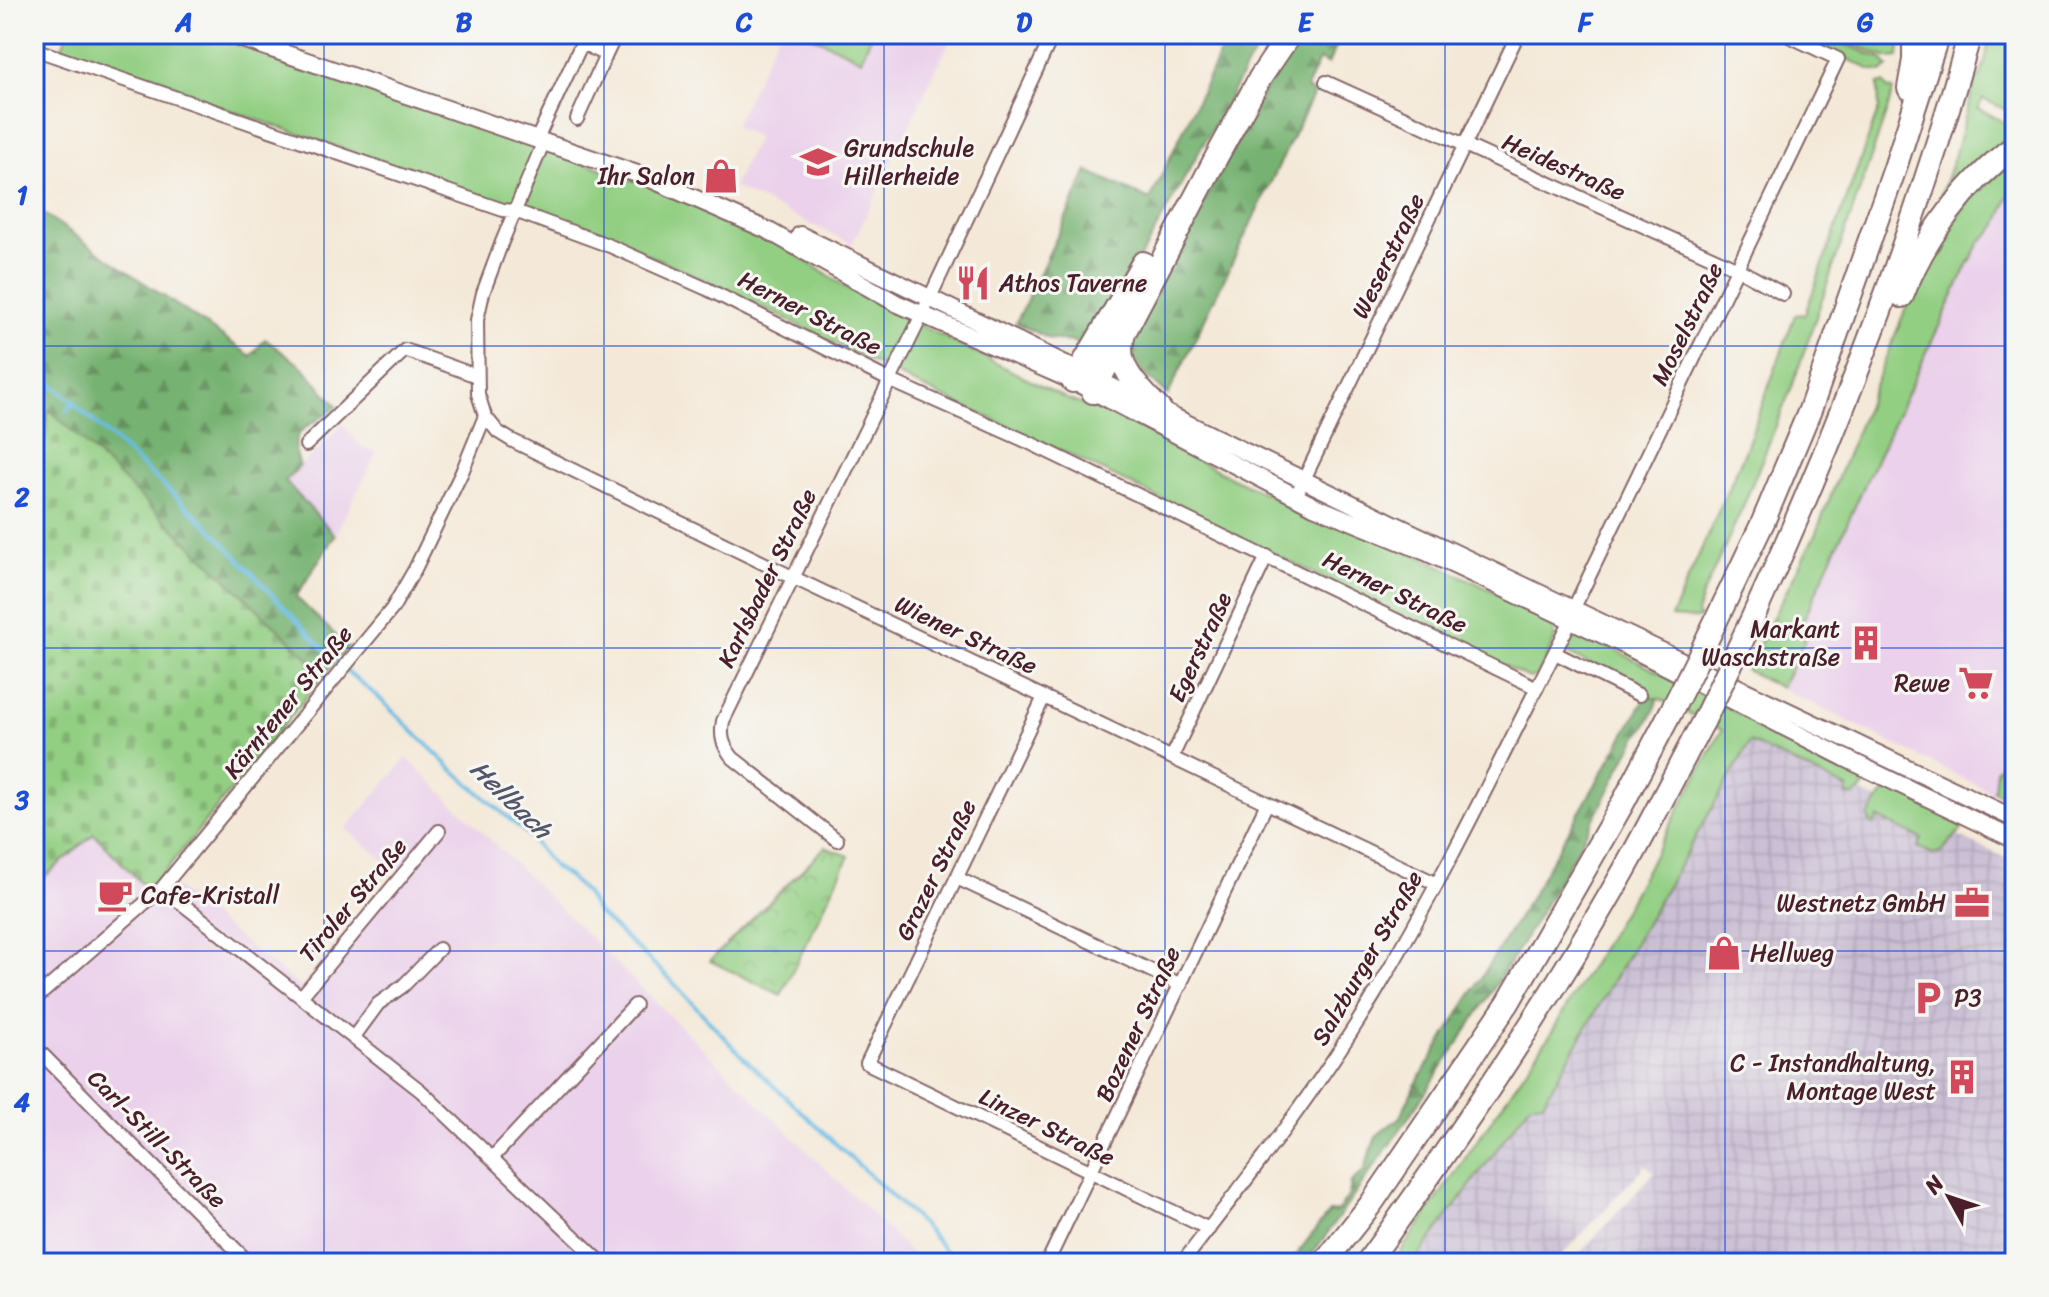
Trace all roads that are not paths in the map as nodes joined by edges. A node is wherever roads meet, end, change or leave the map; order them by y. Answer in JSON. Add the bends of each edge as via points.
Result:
{"nodes":[{"id":1,"x":228,"y":34,"type":"edge"},
{"id":2,"x":259,"y":34,"type":"edge"},
{"id":3,"x":616,"y":34,"type":"edge"},
{"id":4,"x":1053,"y":34,"type":"edge"},
{"id":5,"x":1276,"y":34,"type":"edge"},
{"id":6,"x":1290,"y":34,"type":"edge"},
{"id":7,"x":1518,"y":34,"type":"edge"},
{"id":8,"x":1785,"y":34,"type":"edge"},
{"id":9,"x":1914,"y":34,"type":"edge"},
{"id":10,"x":1938,"y":34,"type":"edge"},
{"id":11,"x":1970,"y":34,"type":"edge"},
{"id":12,"x":34,"y":49,"type":"edge"},
{"id":13,"x":606,"y":55,"type":"junction"},
{"id":14,"x":1326,"y":82,"type":"dead end"},
{"id":15,"x":577,"y":119,"type":"dead end"},
{"id":16,"x":540,"y":137,"type":"junction"},
{"id":17,"x":1465,"y":146,"type":"junction"},
{"id":18,"x":2015,"y":146,"type":"edge"},
{"id":19,"x":1894,"y":171,"type":"junction"},
{"id":20,"x":515,"y":211,"type":"junction"},
{"id":21,"x":1738,"y":269,"type":"junction"},
{"id":22,"x":1783,"y":294,"type":"dead end"},
{"id":23,"x":928,"y":298,"type":"junction"},
{"id":24,"x":921,"y":315,"type":"junction"},
{"id":25,"x":1128,"y":321,"type":"junction"},
{"id":26,"x":1859,"y":369,"type":"junction"},
{"id":27,"x":477,"y":376,"type":"junction"},
{"id":28,"x":1076,"y":376,"type":"junction"},
{"id":29,"x":889,"y":380,"type":"junction"},
{"id":30,"x":1096,"y":386,"type":"junction"},
{"id":31,"x":1161,"y":411,"type":"junction"},
{"id":32,"x":485,"y":416,"type":"junction"},
{"id":33,"x":306,"y":445,"type":"dead end"},
{"id":34,"x":1304,"y":479,"type":"junction"},
{"id":35,"x":1296,"y":496,"type":"junction"},
{"id":36,"x":1267,"y":556,"type":"junction"},
{"id":37,"x":792,"y":577,"type":"junction"},
{"id":38,"x":1570,"y":615,"type":"junction"},
{"id":39,"x":1555,"y":653,"type":"junction"},
{"id":40,"x":1537,"y":688,"type":"junction"},
{"id":41,"x":1639,"y":695,"type":"dead end"},
{"id":42,"x":1044,"y":697,"type":"junction"},
{"id":43,"x":1172,"y":757,"type":"junction"},
{"id":44,"x":1267,"y":803,"type":"junction"},
{"id":45,"x":2015,"y":819,"type":"edge"},
{"id":46,"x":439,"y":831,"type":"dead end"},
{"id":47,"x":837,"y":840,"type":"dead end"},
{"id":48,"x":2015,"y":840,"type":"edge"},
{"id":49,"x":957,"y":878,"type":"junction"},
{"id":50,"x":1437,"y":884,"type":"junction"},
{"id":51,"x":162,"y":888,"type":"junction"},
{"id":52,"x":439,"y":949,"type":"dead end"},
{"id":53,"x":1181,"y":985,"type":"junction"},
{"id":54,"x":301,"y":997,"type":"junction"},
{"id":55,"x":34,"y":1000,"type":"edge"},
{"id":56,"x":635,"y":1005,"type":"dead end"},
{"id":57,"x":353,"y":1038,"type":"junction"},
{"id":58,"x":34,"y":1046,"type":"edge"},
{"id":59,"x":867,"y":1063,"type":"joint"},
{"id":60,"x":492,"y":1158,"type":"junction"},
{"id":61,"x":1092,"y":1173,"type":"junction"},
{"id":62,"x":1209,"y":1229,"type":"junction"},
{"id":63,"x":249,"y":1263,"type":"edge"},
{"id":64,"x":602,"y":1263,"type":"edge"},
{"id":65,"x":1047,"y":1263,"type":"edge"},
{"id":66,"x":1182,"y":1263,"type":"edge"},
{"id":67,"x":1324,"y":1263,"type":"edge"},
{"id":68,"x":1367,"y":1263,"type":"edge"}],
"edges":[{"from":1,"to":16,"type":"main road","name":"Herner Straße"},
{"from":2,"to":16,"type":"main road","name":"Herner Straße"},
{"from":3,"to":13,"type":"street"},
{"from":4,"to":23,"type":"street","name":"Karlsbader Straße"},
{"from":5,"to":28,"type":"highway"},
{"from":6,"to":25,"type":"highway","via":[[1260,78]]},
{"from":7,"to":17,"type":"street","name":"Weserstraße"},
{"from":8,"to":21,"type":"street","name":"Moselstraße","via":[[1838,59]]},
{"from":9,"to":19,"type":"highway"},
{"from":10,"to":19,"type":"highway"},
{"from":11,"to":26,"type":"highway","via":[[1909,232]]},
{"from":12,"to":20,"type":"street","name":"Herner Straße"},
{"from":13,"to":15,"type":"street"},
{"from":13,"to":16,"type":"street","via":[[582,43]]},
{"from":14,"to":17,"type":"street","name":"Heidestraße"},
{"from":16,"to":20,"type":"street"},
{"from":16,"to":23,"type":"main road","name":"Herner Straße","via":[[701,189]]},
{"from":16,"to":24,"type":"main road","name":"Herner Straße","via":[[767,230]]},
{"from":17,"to":21,"type":"street","name":"Heidestraße"},
{"from":17,"to":34,"type":"street","name":"Weserstraße"},
{"from":18,"to":26,"type":"highway","via":[[1961,197],[1912,270],[1890,326]]},
{"from":19,"to":67,"type":"highway","bridge":true,"via":[[1810,410],[1763,522],[1674,706],[1508,1003],[1371,1204]]},
{"from":20,"to":27,"type":"street","via":[[483,293],[477,320]]},
{"from":20,"to":29,"type":"street","name":"Herner Straße","via":[[707,289]]},
{"from":21,"to":22,"type":"street","name":"Heidestraße"},
{"from":21,"to":38,"type":"street","name":"Moselstraße"},
{"from":23,"to":24,"type":"street","name":"Karlsbader Straße"},
{"from":23,"to":28,"type":"main road","name":"Herner Straße"},
{"from":24,"to":28,"type":"main road","name":"Herner Straße"},
{"from":24,"to":29,"type":"street","name":"Karlsbader Straße"},
{"from":25,"to":30,"type":"highway"},
{"from":25,"to":31,"type":"highway","via":[[1121,358],[1133,382]]},
{"from":26,"to":68,"type":"highway","bridge":true,"via":[[1805,506],[1731,664],[1621,876],[1532,1023]]},
{"from":27,"to":32,"type":"street"},
{"from":27,"to":33,"type":"street","via":[[405,350]]},
{"from":28,"to":30,"type":"main road","name":"Herner Straße"},
{"from":29,"to":36,"type":"street","name":"Herner Straße"},
{"from":29,"to":37,"type":"street","name":"Karlsbader Straße"},
{"from":30,"to":31,"type":"main road","name":"Herner Straße"},
{"from":30,"to":35,"type":"main road","name":"Herner Straße"},
{"from":31,"to":34,"type":"main road","name":"Herner Straße"},
{"from":32,"to":37,"type":"street","name":"Wiener Straße","via":[[511,440]]},
{"from":32,"to":51,"type":"street","name":"Kärntener Straße","via":[[392,609]]},
{"from":34,"to":35,"type":"street","name":"Weserstraße"},
{"from":34,"to":38,"type":"main road","name":"Herner Straße"},
{"from":35,"to":38,"type":"main road","name":"Herner Straße"},
{"from":36,"to":40,"type":"street","name":"Herner Straße"},
{"from":36,"to":43,"type":"street","name":"Egerstraße"},
{"from":37,"to":42,"type":"street","name":"Wiener Straße"},
{"from":37,"to":47,"type":"street","name":"Karlsbader Straße","via":[[721,734],[733,758]]},
{"from":38,"to":39,"type":"street","name":"Salzburger Straße"},
{"from":38,"to":45,"type":"main road","name":"Herner Straße"},
{"from":38,"to":48,"type":"main road","name":"Herner Straße"},
{"from":39,"to":40,"type":"street","name":"Salzburger Straße"},
{"from":39,"to":41,"type":"street"},
{"from":40,"to":50,"type":"street","name":"Salzburger Straße"},
{"from":42,"to":43,"type":"street","name":"Wiener Straße"},
{"from":42,"to":49,"type":"street","name":"Grazer Straße"},
{"from":43,"to":44,"type":"street","name":"Wiener Straße"},
{"from":44,"to":50,"type":"street","name":"Wiener Straße"},
{"from":44,"to":53,"type":"street","name":"Bozener Straße"},
{"from":46,"to":54,"type":"street","name":"Tiroler Straße"},
{"from":49,"to":53,"type":"street"},
{"from":49,"to":59,"type":"street","name":"Grazer Straße"},
{"from":50,"to":62,"type":"street","name":"Salzburger Straße","via":[[1336,1055]]},
{"from":51,"to":54,"type":"street","name":"Tiroler Straße"},
{"from":51,"to":55,"type":"street","name":"Kärntener Straße"},
{"from":52,"to":57,"type":"street","via":[[378,1004]]},
{"from":53,"to":61,"type":"street","name":"Bozener Straße"},
{"from":54,"to":57,"type":"street","name":"Tiroler Straße"},
{"from":56,"to":60,"type":"street"},
{"from":57,"to":60,"type":"street","name":"Tiroler Straße","via":[[421,1091]]},
{"from":58,"to":63,"type":"street","name":"Carl-Still-Straße"},
{"from":59,"to":61,"type":"street","name":"Linzer Straße"},
{"from":60,"to":64,"type":"street","name":"Tiroler Straße"},
{"from":61,"to":62,"type":"street","name":"Linzer Straße"},
{"from":61,"to":65,"type":"street","name":"Bozener Straße"},
{"from":62,"to":66,"type":"street","name":"Salzburger Straße"}]}
